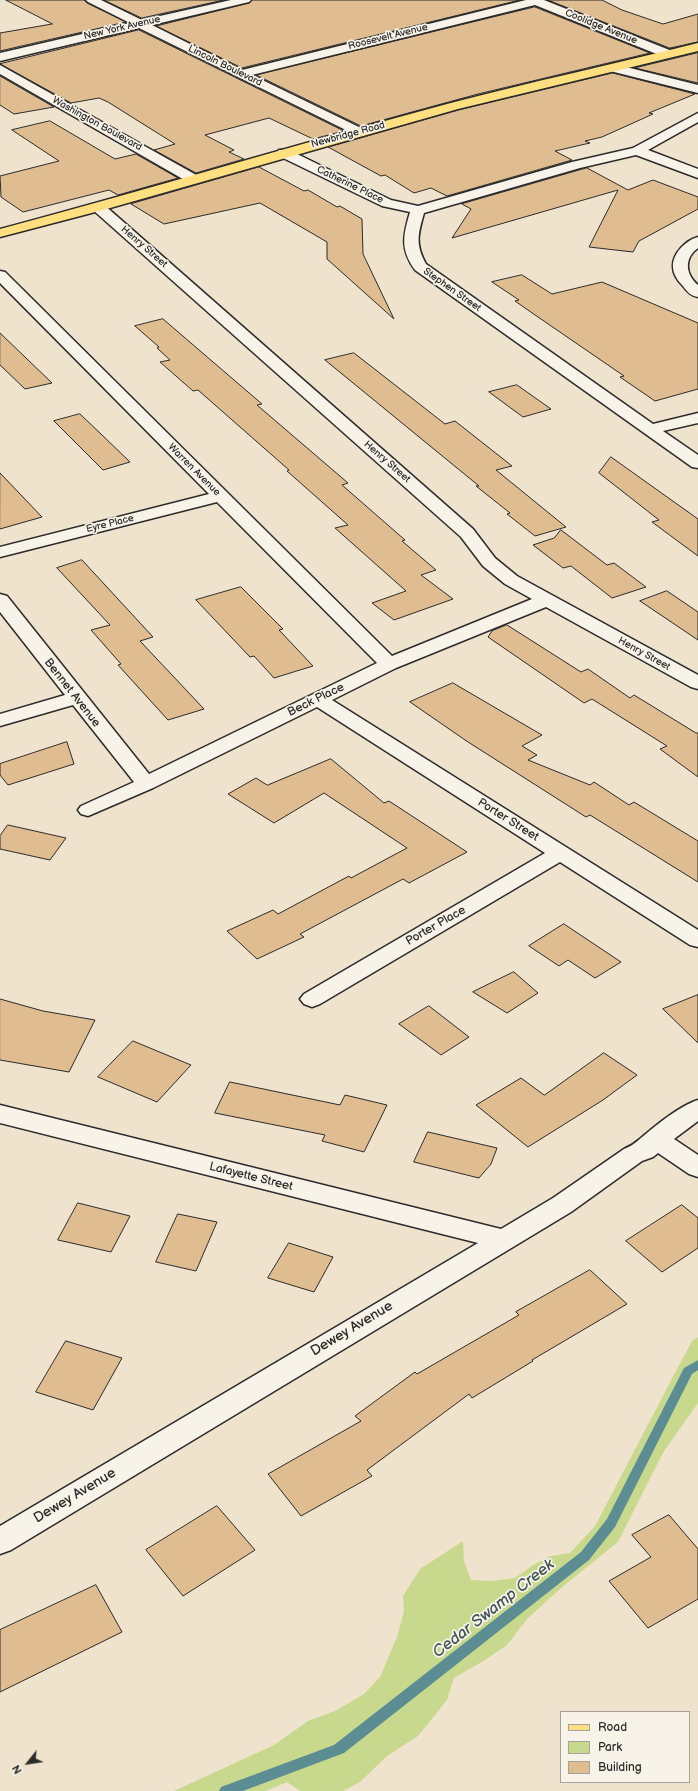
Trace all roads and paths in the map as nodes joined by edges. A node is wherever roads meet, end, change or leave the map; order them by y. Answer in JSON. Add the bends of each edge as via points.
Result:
{"nodes":[{"id":1,"x":92,"y":0,"type":"edge"},
{"id":2,"x":245,"y":0,"type":"edge"},
{"id":3,"x":535,"y":0,"type":"edge"},
{"id":4,"x":140,"y":24,"type":"junction"},
{"id":5,"x":698,"y":47,"type":"edge"},
{"id":6,"x":668,"y":54,"type":"junction"},
{"id":7,"x":0,"y":57,"type":"edge"},
{"id":8,"x":614,"y":68,"type":"junction"},
{"id":9,"x":0,"y":70,"type":"edge"},
{"id":10,"x":241,"y":74,"type":"junction"},
{"id":11,"x":698,"y":89,"type":"edge"},
{"id":12,"x":698,"y":117,"type":"edge"},
{"id":13,"x":358,"y":132,"type":"junction"},
{"id":14,"x":637,"y":151,"type":"junction"},
{"id":15,"x":284,"y":153,"type":"junction"},
{"id":16,"x":698,"y":174,"type":"edge"},
{"id":17,"x":193,"y":179,"type":"junction"},
{"id":18,"x":98,"y":206,"type":"junction"},
{"id":19,"x":418,"y":210,"type":"junction"},
{"id":20,"x":1,"y":232,"type":"edge"},
{"id":21,"x":698,"y":241,"type":"edge"},
{"id":22,"x":0,"y":275,"type":"edge"},
{"id":23,"x":698,"y":293,"type":"edge"},
{"id":24,"x":698,"y":418,"type":"edge"},
{"id":25,"x":651,"y":429,"type":"junction"},
{"id":26,"x":698,"y":463,"type":"edge"},
{"id":27,"x":220,"y":496,"type":"junction"},
{"id":28,"x":0,"y":552,"type":"edge"},
{"id":29,"x":548,"y":599,"type":"junction"},
{"id":30,"x":0,"y":600,"type":"edge"},
{"id":31,"x":389,"y":664,"type":"junction"},
{"id":32,"x":698,"y":683,"type":"edge"},
{"id":33,"x":76,"y":698,"type":"junction"},
{"id":34,"x":318,"y":699,"type":"junction"},
{"id":35,"x":0,"y":720,"type":"edge"},
{"id":36,"x":146,"y":784,"type":"junction"},
{"id":37,"x":88,"y":810,"type":"dead end"},
{"id":38,"x":560,"y":853,"type":"junction"},
{"id":39,"x":698,"y":940,"type":"edge"},
{"id":40,"x":312,"y":999,"type":"dead end"},
{"id":41,"x":698,"y":1109,"type":"edge"},
{"id":42,"x":0,"y":1114,"type":"edge"},
{"id":43,"x":656,"y":1139,"type":"junction"},
{"id":44,"x":698,"y":1168,"type":"edge"},
{"id":45,"x":502,"y":1240,"type":"junction"},
{"id":46,"x":0,"y":1541,"type":"edge"}],
"edges":[{"from":1,"to":4,"type":"street","name":"Lincoln Boulevard"},
{"from":2,"to":4,"type":"street","name":"New York Avenue"},
{"from":3,"to":6,"type":"street","name":"Coolidge Avenue"},
{"from":3,"to":10,"type":"street","name":"Roosevelt Avenue"},
{"from":4,"to":7,"type":"street","name":"New York Avenue"},
{"from":4,"to":10,"type":"street","name":"Lincoln Boulevard"},
{"from":5,"to":6,"type":"main road","name":"Newbridge Road"},
{"from":6,"to":8,"type":"main road","name":"Newbridge Road"},
{"from":8,"to":11,"type":"street"},
{"from":8,"to":13,"type":"main road","name":"Newbridge Road"},
{"from":9,"to":17,"type":"street","name":"Washington Boulevard"},
{"from":10,"to":13,"type":"street","name":"Lincoln Boulevard"},
{"from":12,"to":14,"type":"street"},
{"from":13,"to":15,"type":"main road","name":"Newbridge Road"},
{"from":14,"to":16,"type":"street"},
{"from":14,"to":19,"type":"street","via":[[577,165]]},
{"from":15,"to":17,"type":"main road","name":"Newbridge Road"},
{"from":15,"to":19,"type":"street","name":"Catherine Place","via":[[387,203]]},
{"from":17,"to":18,"type":"main road","name":"Newbridge Road"},
{"from":18,"to":20,"type":"main road","name":"Newbridge Road"},
{"from":18,"to":29,"type":"street","name":"Henry Street","via":[[467,533],[489,562],[511,580]]},
{"from":19,"to":25,"type":"street","name":"Stephen Street","via":[[409,241],[411,252],[420,267]]},
{"from":21,"to":23,"type":"street","via":[[679,262],[688,284]]},
{"from":22,"to":27,"type":"street","name":"Warren Avenue"},
{"from":24,"to":25,"type":"street"},
{"from":25,"to":26,"type":"street","name":"Stephen Street"},
{"from":27,"to":28,"type":"street","name":"Eyre Place"},
{"from":27,"to":31,"type":"street","name":"Warren Avenue"},
{"from":29,"to":31,"type":"street","name":"Beck Place"},
{"from":29,"to":32,"type":"street","name":"Henry Street"},
{"from":30,"to":33,"type":"street","name":"Bennet Avenue"},
{"from":31,"to":34,"type":"street","name":"Beck Place"},
{"from":33,"to":35,"type":"street"},
{"from":33,"to":36,"type":"street","name":"Bennet Avenue"},
{"from":34,"to":36,"type":"street","name":"Beck Place"},
{"from":34,"to":38,"type":"street","name":"Porter Street"},
{"from":36,"to":37,"type":"street","name":"Beck Place"},
{"from":38,"to":39,"type":"street","name":"Porter Street"},
{"from":38,"to":40,"type":"street","name":"Porter Place"},
{"from":41,"to":43,"type":"street","name":"Dewey Avenue"},
{"from":42,"to":45,"type":"street","name":"Lafayette Street"},
{"from":43,"to":44,"type":"street"},
{"from":43,"to":45,"type":"street","name":"Dewey Avenue","via":[[644,1151],[633,1155],[562,1205]]},
{"from":45,"to":46,"type":"street","name":"Dewey Avenue"}]}
